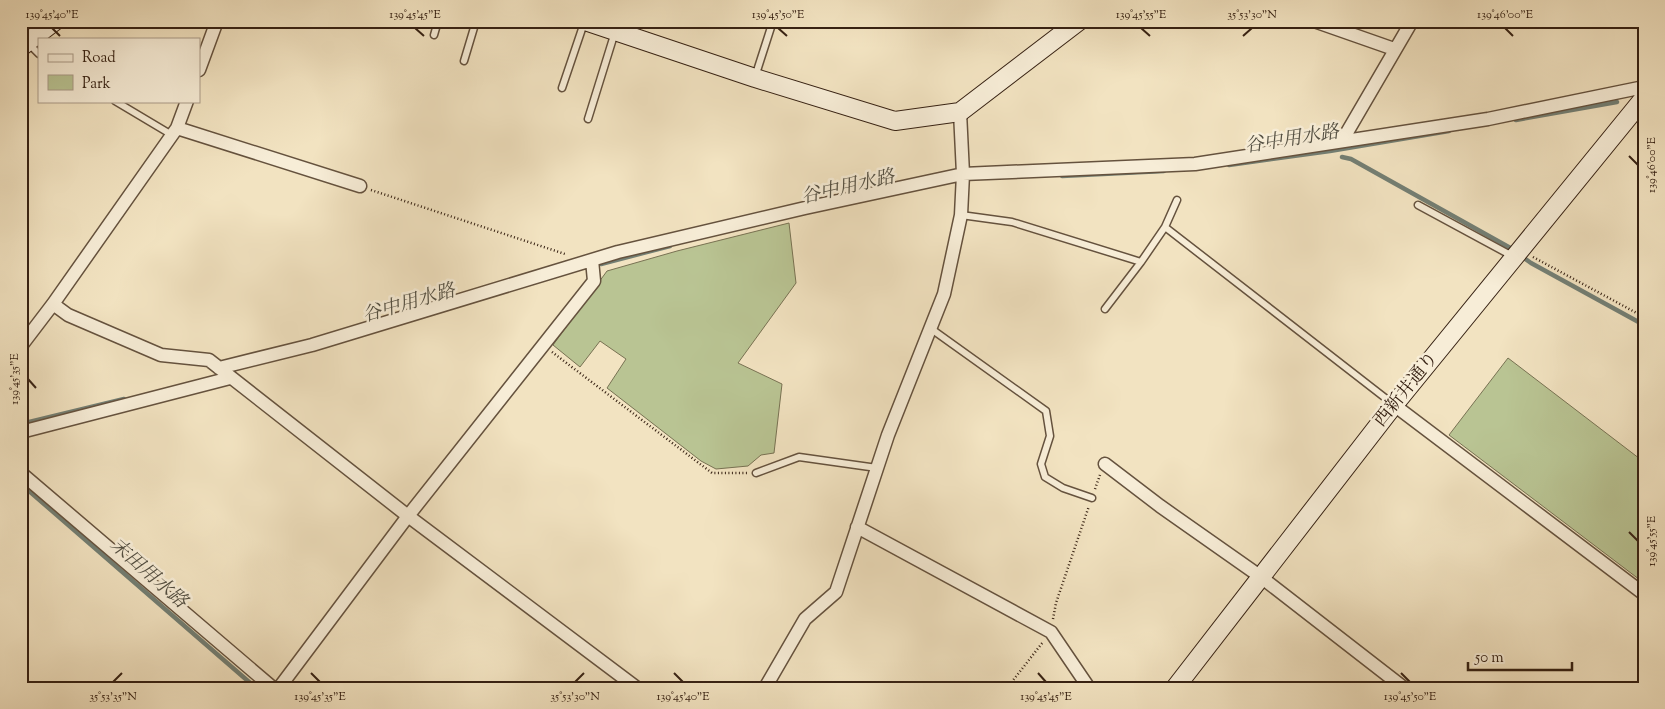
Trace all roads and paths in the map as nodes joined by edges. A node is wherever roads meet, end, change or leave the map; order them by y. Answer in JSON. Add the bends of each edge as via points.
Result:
{"nodes":[{"id":1,"x":55,"y":21,"type":"edge"},
{"id":2,"x":217,"y":21,"type":"edge"},
{"id":3,"x":438,"y":21,"type":"edge"},
{"id":4,"x":476,"y":21,"type":"edge"},
{"id":5,"x":585,"y":21,"type":"edge"},
{"id":6,"x":773,"y":21,"type":"edge"},
{"id":7,"x":1079,"y":21,"type":"edge"},
{"id":8,"x":1314,"y":21,"type":"edge"},
{"id":9,"x":1412,"y":21,"type":"edge"},
{"id":10,"x":615,"y":31,"type":"junction"},
{"id":11,"x":434,"y":35,"type":"dead end"},
{"id":12,"x":39,"y":38,"type":"edge"},
{"id":13,"x":38,"y":39,"type":"edge"},
{"id":14,"x":29,"y":48,"type":"edge"},
{"id":15,"x":1394,"y":49,"type":"junction"},
{"id":16,"x":464,"y":61,"type":"dead end"},
{"id":17,"x":200,"y":67,"type":"edge"},
{"id":18,"x":755,"y":78,"type":"junction"},
{"id":19,"x":1644,"y":87,"type":"edge"},
{"id":20,"x":562,"y":88,"type":"dead end"},
{"id":21,"x":1644,"y":98,"type":"edge"},
{"id":22,"x":117,"y":102,"type":"edge"},
{"id":23,"x":187,"y":102,"type":"edge"},
{"id":24,"x":960,"y":112,"type":"junction"},
{"id":25,"x":588,"y":119,"type":"dead end"},
{"id":26,"x":174,"y":131,"type":"junction"},
{"id":27,"x":1342,"y":141,"type":"junction"},
{"id":28,"x":963,"y":174,"type":"junction"},
{"id":29,"x":360,"y":186,"type":"joint"},
{"id":30,"x":1177,"y":200,"type":"dead end"},
{"id":31,"x":1418,"y":205,"type":"dead end"},
{"id":32,"x":961,"y":215,"type":"junction"},
{"id":33,"x":1165,"y":227,"type":"junction"},
{"id":34,"x":565,"y":254,"type":"dead end"},
{"id":35,"x":1517,"y":254,"type":"junction"},
{"id":36,"x":592,"y":260,"type":"junction"},
{"id":37,"x":1141,"y":262,"type":"junction"},
{"id":38,"x":54,"y":304,"type":"junction"},
{"id":39,"x":1105,"y":309,"type":"dead end"},
{"id":40,"x":1644,"y":317,"type":"edge"},
{"id":41,"x":930,"y":328,"type":"junction"},
{"id":42,"x":21,"y":346,"type":"edge"},
{"id":43,"x":543,"y":346,"type":"junction"},
{"id":44,"x":219,"y":368,"type":"junction"},
{"id":45,"x":230,"y":378,"type":"junction"},
{"id":46,"x":1394,"y":405,"type":"junction"},
{"id":47,"x":21,"y":432,"type":"edge"},
{"id":48,"x":1104,"y":464,"type":"joint"},
{"id":49,"x":877,"y":468,"type":"junction"},
{"id":50,"x":21,"y":473,"type":"edge"},
{"id":51,"x":756,"y":473,"type":"joint"},
{"id":52,"x":1092,"y":498,"type":"junction"},
{"id":53,"x":408,"y":516,"type":"junction"},
{"id":54,"x":857,"y":527,"type":"junction"},
{"id":55,"x":1261,"y":577,"type":"junction"},
{"id":56,"x":1644,"y":594,"type":"edge"},
{"id":57,"x":1051,"y":632,"type":"junction"},
{"id":58,"x":273,"y":688,"type":"edge"},
{"id":59,"x":279,"y":688,"type":"edge"},
{"id":60,"x":638,"y":688,"type":"edge"},
{"id":61,"x":765,"y":688,"type":"edge"},
{"id":62,"x":1007,"y":688,"type":"edge"},
{"id":63,"x":1089,"y":688,"type":"edge"},
{"id":64,"x":1175,"y":688,"type":"edge"},
{"id":65,"x":1404,"y":688,"type":"edge"}],
"edges":[{"from":1,"to":12,"type":"street"},
{"from":2,"to":17,"type":"street"},
{"from":3,"to":11,"type":"lane"},
{"from":4,"to":16,"type":"lane"},
{"from":5,"to":10,"type":"street"},
{"from":5,"to":20,"type":"lane"},
{"from":6,"to":18,"type":"lane"},
{"from":7,"to":24,"type":"street"},
{"from":8,"to":15,"type":"street"},
{"from":9,"to":15,"type":"street"},
{"from":10,"to":18,"type":"street"},
{"from":10,"to":25,"type":"lane"},
{"from":13,"to":14,"type":"street"},
{"from":15,"to":27,"type":"street"},
{"from":18,"to":24,"type":"street","via":[[895,121]]},
{"from":19,"to":27,"type":"street","via":[[1488,119]]},
{"from":21,"to":35,"type":"street","name":"西新井通り"},
{"from":22,"to":26,"type":"lane"},
{"from":23,"to":26,"type":"street"},
{"from":24,"to":28,"type":"street"},
{"from":26,"to":29,"type":"street"},
{"from":26,"to":38,"type":"street"},
{"from":27,"to":28,"type":"street","via":[[1195,164]]},
{"from":28,"to":32,"type":"street"},
{"from":28,"to":36,"type":"street"},
{"from":29,"to":34,"type":"path"},
{"from":30,"to":33,"type":"lane"},
{"from":31,"to":35,"type":"lane"},
{"from":32,"to":37,"type":"lane","via":[[1012,222]]},
{"from":32,"to":41,"type":"street","via":[[944,294]]},
{"from":33,"to":37,"type":"lane"},
{"from":33,"to":46,"type":"lane"},
{"from":35,"to":40,"type":"path"},
{"from":35,"to":46,"type":"street","name":"西新井通り"},
{"from":36,"to":43,"type":"street","via":[[594,281]]},
{"from":36,"to":44,"type":"street","via":[[312,345]]},
{"from":37,"to":39,"type":"lane"},
{"from":38,"to":42,"type":"street"},
{"from":38,"to":44,"type":"street","via":[[68,314],[162,354],[209,360]]},
{"from":41,"to":49,"type":"street"},
{"from":41,"to":52,"type":"lane","via":[[1046,412],[1050,436],[1041,464],[1045,477],[1063,488]]},
{"from":43,"to":51,"type":"path","via":[[712,473]]},
{"from":43,"to":53,"type":"street"},
{"from":44,"to":45,"type":"street"},
{"from":45,"to":47,"type":"street"},
{"from":45,"to":53,"type":"street"},
{"from":46,"to":55,"type":"street","name":"西新井通り"},
{"from":46,"to":56,"type":"street"},
{"from":48,"to":52,"type":"path"},
{"from":48,"to":55,"type":"street"},
{"from":49,"to":51,"type":"lane","via":[[798,457]]},
{"from":49,"to":54,"type":"street"},
{"from":50,"to":58,"type":"street"},
{"from":52,"to":57,"type":"path","via":[[1056,603]]},
{"from":53,"to":59,"type":"street"},
{"from":53,"to":60,"type":"street"},
{"from":54,"to":57,"type":"street"},
{"from":54,"to":61,"type":"street","via":[[836,592],[805,619]]},
{"from":55,"to":64,"type":"street","name":"西新井通り"},
{"from":55,"to":65,"type":"street"},
{"from":57,"to":62,"type":"path"},
{"from":57,"to":63,"type":"street"}]}
